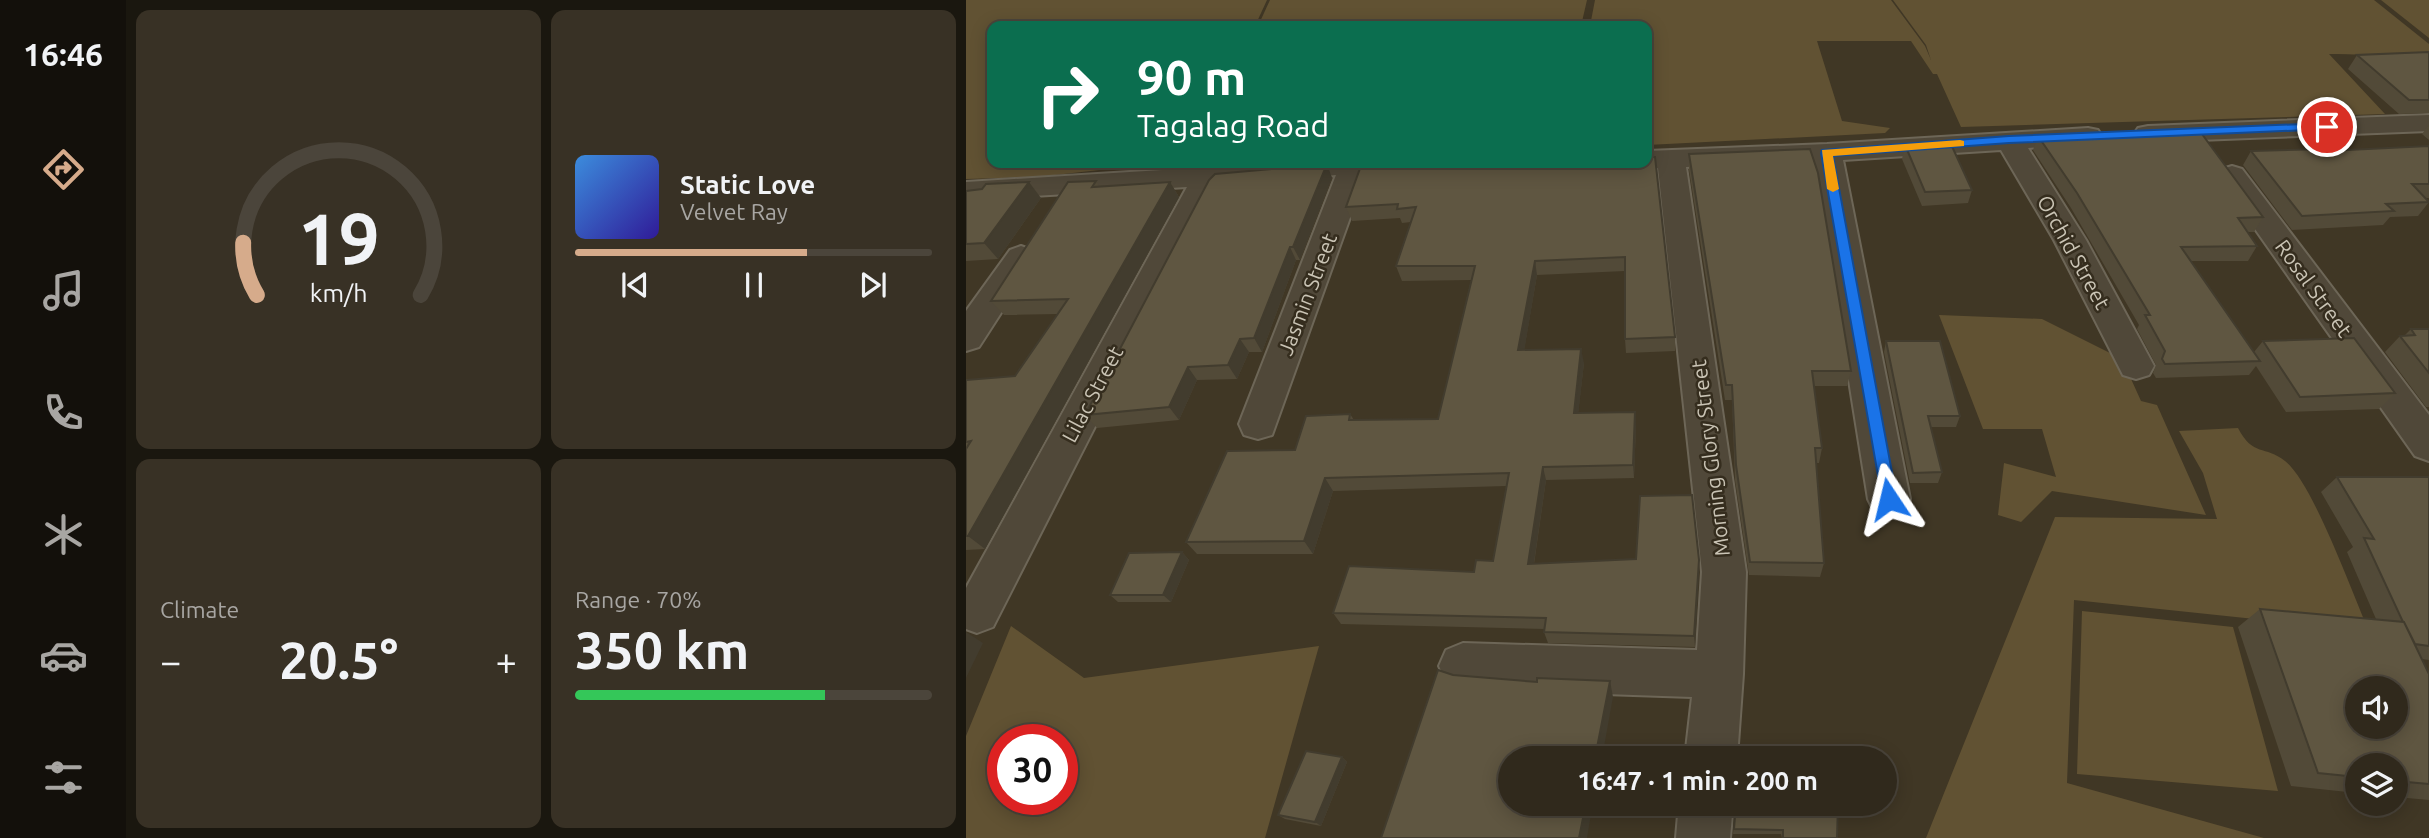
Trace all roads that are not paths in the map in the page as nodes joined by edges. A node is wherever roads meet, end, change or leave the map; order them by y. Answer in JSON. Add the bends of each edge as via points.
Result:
{"nodes":[{"id":1,"x":2429,"y":123,"type":"edge"},
{"id":2,"x":2200,"y":131,"type":"junction"},
{"id":3,"x":2009,"y":140,"type":"junction"},
{"id":4,"x":1826,"y":153,"type":"junction"},
{"id":5,"x":1659,"y":160,"type":"edge"},
{"id":6,"x":1310,"y":168,"type":"edge"},
{"id":7,"x":1365,"y":168,"type":"edge"},
{"id":8,"x":1208,"y":177,"type":"junction"},
{"id":9,"x":1068,"y":185,"type":"junction"},
{"id":10,"x":966,"y":191,"type":"edge"},
{"id":11,"x":966,"y":338,"type":"edge"},
{"id":12,"x":2136,"y":366,"type":"dead end"},
{"id":13,"x":1258,"y":424,"type":"dead end"},
{"id":14,"x":2429,"y":445,"type":"edge"},
{"id":15,"x":1889,"y":499,"type":"dead end"},
{"id":16,"x":977,"y":612,"type":"dead end"},
{"id":17,"x":1463,"y":666,"type":"dead end"},
{"id":18,"x":1719,"y":674,"type":"junction"},
{"id":19,"x":1712,"y":746,"type":"edge"},
{"id":20,"x":1705,"y":816,"type":"edge"},
{"id":21,"x":1703,"y":838,"type":"edge"}],
"edges":[{"from":1,"to":2,"type":"street"},
{"from":2,"to":3,"type":"street"},
{"from":2,"to":14,"type":"street","name":"Rosal Street"},
{"from":3,"to":4,"type":"street"},
{"from":3,"to":12,"type":"street","name":"Orchid Street","via":[[2070,240]]},
{"from":4,"to":5,"type":"street"},
{"from":4,"to":15,"type":"street"},
{"from":5,"to":18,"type":"street","name":"Morning Glory Street","via":[[1704,406],[1724,572]]},
{"from":6,"to":8,"type":"street"},
{"from":7,"to":13,"type":"street","name":"Jasmin Street"},
{"from":8,"to":9,"type":"street"},
{"from":8,"to":16,"type":"street","name":"Lilac Street"},
{"from":9,"to":10,"type":"street"},
{"from":9,"to":11,"type":"street"},
{"from":17,"to":18,"type":"street"},
{"from":18,"to":19,"type":"street","name":"Morning Glory Street"},
{"from":20,"to":21,"type":"street"}]}
